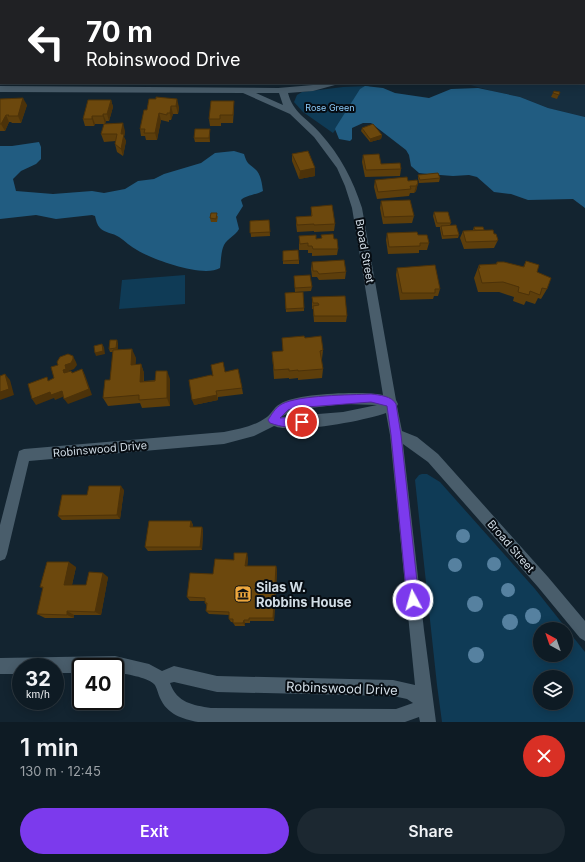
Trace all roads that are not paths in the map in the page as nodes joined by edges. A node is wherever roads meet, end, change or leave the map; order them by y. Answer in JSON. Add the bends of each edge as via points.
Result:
{"nodes":[{"id":1,"x":328,"y":84,"type":"edge"},
{"id":2,"x":0,"y":88,"type":"edge"},
{"id":3,"x":241,"y":90,"type":"junction"},
{"id":4,"x":283,"y":90,"type":"junction"},
{"id":5,"x":295,"y":114,"type":"junction"},
{"id":6,"x":392,"y":404,"type":"junction"},
{"id":7,"x":273,"y":420,"type":"junction"},
{"id":8,"x":396,"y":435,"type":"junction"},
{"id":9,"x":0,"y":554,"type":"edge"},
{"id":10,"x":585,"y":633,"type":"edge"},
{"id":11,"x":0,"y":666,"type":"edge"},
{"id":12,"x":161,"y":679,"type":"junction"},
{"id":13,"x":426,"y":703,"type":"junction"},
{"id":14,"x":428,"y":722,"type":"edge"}],
"edges":[{"from":1,"to":4,"type":"street"},
{"from":2,"to":3,"type":"street"},
{"from":3,"to":4,"type":"street"},
{"from":3,"to":5,"type":"street"},
{"from":4,"to":5,"type":"street","name":"Broad Street","via":[[286,102]]},
{"from":5,"to":6,"type":"street","name":"Broad Street","via":[[333,155],[346,176],[354,197],[362,229]]},
{"from":6,"to":7,"type":"street","via":[[386,409],[370,414],[289,423]]},
{"from":6,"to":7,"type":"street","name":"Robinswood Drive","via":[[371,398],[294,404],[277,413]]},
{"from":6,"to":8,"type":"street","name":"Broad Street"},
{"from":7,"to":9,"type":"street","name":"Robinswood Drive","via":[[242,434],[224,438],[24,455]]},
{"from":8,"to":10,"type":"street","name":"Broad Street","via":[[412,441],[433,458]]},
{"from":8,"to":13,"type":"street","name":"Broad Street"},
{"from":11,"to":12,"type":"street","via":[[115,664],[148,672]]},
{"from":12,"to":13,"type":"street","name":"Robinswood Drive","via":[[174,674],[218,684],[394,688],[410,691]]},
{"from":12,"to":13,"type":"street","via":[[168,700],[192,713],[211,716],[396,717],[419,709]]},
{"from":13,"to":14,"type":"street","name":"Broad Street"}]}
